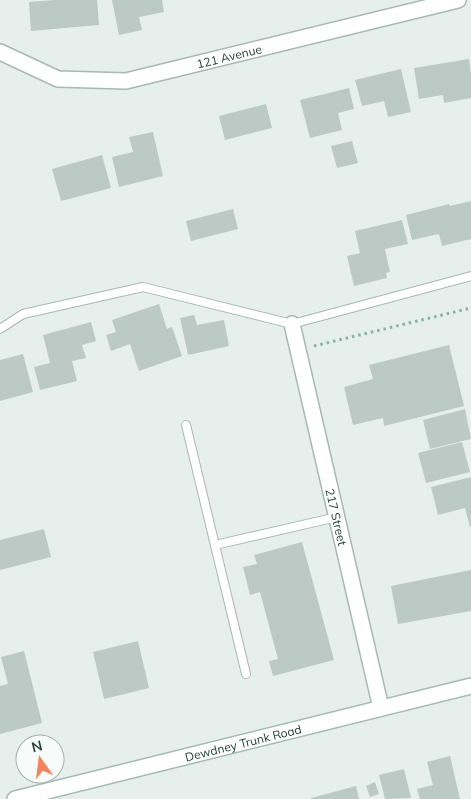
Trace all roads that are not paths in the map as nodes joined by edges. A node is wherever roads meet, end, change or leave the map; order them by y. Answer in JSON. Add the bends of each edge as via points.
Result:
{"nodes":[{"id":1,"x":458,"y":0,"type":"edge"},
{"id":2,"x":0,"y":52,"type":"edge"},
{"id":3,"x":471,"y":276,"type":"edge"},
{"id":4,"x":292,"y":324,"type":"junction"},
{"id":5,"x":0,"y":329,"type":"edge"},
{"id":6,"x":186,"y":425,"type":"dead end"},
{"id":7,"x":337,"y":517,"type":"junction"},
{"id":8,"x":215,"y":545,"type":"junction"},
{"id":9,"x":246,"y":674,"type":"dead end"},
{"id":10,"x":471,"y":686,"type":"edge"},
{"id":11,"x":381,"y":708,"type":"junction"},
{"id":12,"x":15,"y":799,"type":"edge"}],
"edges":[{"from":1,"to":2,"type":"street","name":"121 Avenue","via":[[126,81],[58,79]]},
{"from":3,"to":4,"type":"lane"},
{"from":4,"to":5,"type":"lane","via":[[143,287],[23,314]]},
{"from":4,"to":7,"type":"street","name":"217 Street"},
{"from":6,"to":8,"type":"lane"},
{"from":7,"to":8,"type":"lane"},
{"from":7,"to":11,"type":"street","name":"217 Street"},
{"from":8,"to":9,"type":"lane"},
{"from":10,"to":11,"type":"street","name":"Dewdney Trunk Road"},
{"from":11,"to":12,"type":"street","name":"Dewdney Trunk Road"}]}
